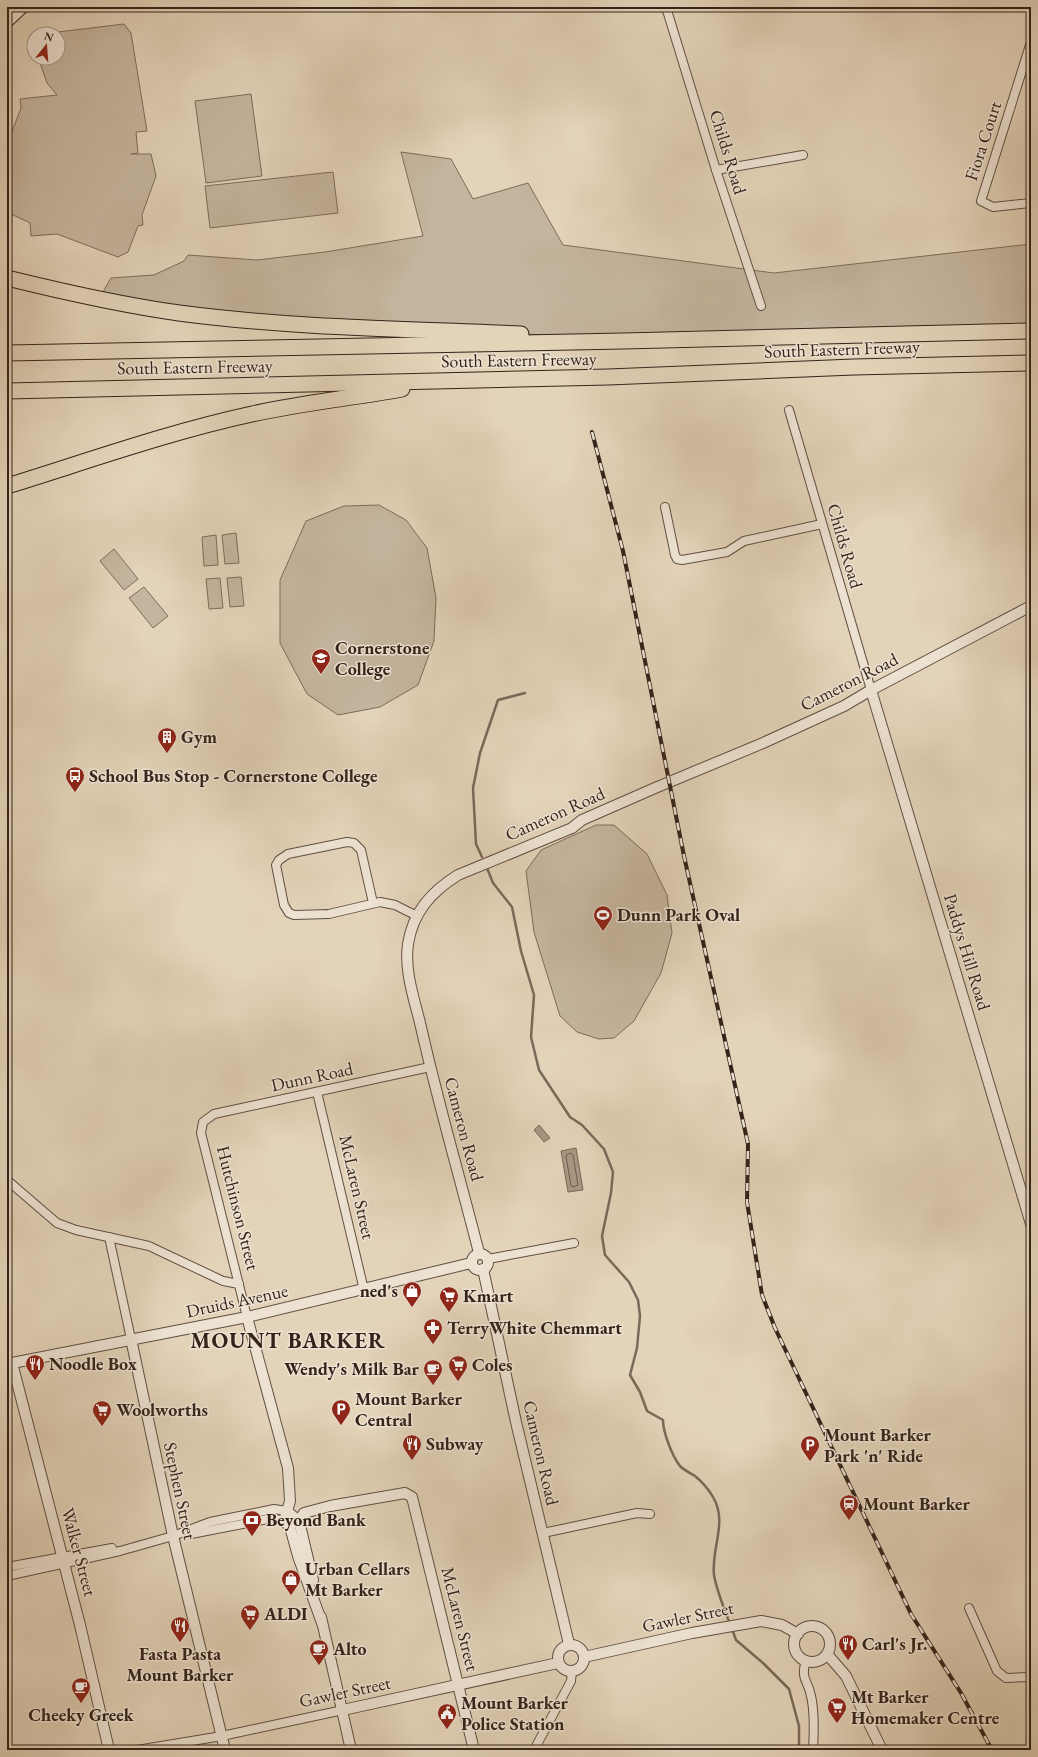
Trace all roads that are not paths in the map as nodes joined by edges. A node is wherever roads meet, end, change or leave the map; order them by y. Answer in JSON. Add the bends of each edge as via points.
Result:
{"nodes":[{"id":1,"x":23,"y":7,"type":"edge"},
{"id":2,"x":666,"y":7,"type":"edge"},
{"id":3,"x":7,"y":22,"type":"edge"},
{"id":4,"x":1031,"y":42,"type":"edge"},
{"id":5,"x":803,"y":155,"type":"dead end"},
{"id":6,"x":716,"y":170,"type":"junction"},
{"id":7,"x":1031,"y":203,"type":"edge"},
{"id":8,"x":7,"y":278,"type":"edge"},
{"id":9,"x":761,"y":306,"type":"dead end"},
{"id":10,"x":1031,"y":331,"type":"edge"},
{"id":11,"x":624,"y":341,"type":"junction"},
{"id":12,"x":7,"y":353,"type":"edge"},
{"id":13,"x":1031,"y":363,"type":"edge"},
{"id":14,"x":454,"y":380,"type":"junction"},
{"id":15,"x":7,"y":391,"type":"edge"},
{"id":16,"x":789,"y":410,"type":"dead end"},
{"id":17,"x":7,"y":486,"type":"edge"},
{"id":18,"x":666,"y":507,"type":"dead end"},
{"id":19,"x":822,"y":524,"type":"junction"},
{"id":20,"x":1031,"y":606,"type":"edge"},
{"id":21,"x":871,"y":690,"type":"junction"},
{"id":22,"x":373,"y":903,"type":"junction"},
{"id":23,"x":417,"y":916,"type":"junction"},
{"id":24,"x":430,"y":1067,"type":"junction"},
{"id":25,"x":317,"y":1092,"type":"junction"},
{"id":26,"x":203,"y":1122,"type":"joint"},
{"id":27,"x":7,"y":1180,"type":"edge"},
{"id":28,"x":1031,"y":1224,"type":"edge"},
{"id":29,"x":109,"y":1237,"type":"junction"},
{"id":30,"x":574,"y":1243,"type":"dead end"},
{"id":31,"x":484,"y":1256,"type":"junction"},
{"id":32,"x":471,"y":1264,"type":"junction"},
{"id":33,"x":483,"y":1269,"type":"junction"},
{"id":34,"x":239,"y":1284,"type":"junction"},
{"id":35,"x":364,"y":1290,"type":"junction"},
{"id":36,"x":247,"y":1317,"type":"junction"},
{"id":37,"x":131,"y":1339,"type":"junction"},
{"id":38,"x":10,"y":1364,"type":"edge"},
{"id":39,"x":650,"y":1514,"type":"dead end"},
{"id":40,"x":285,"y":1516,"type":"junction"},
{"id":41,"x":299,"y":1521,"type":"junction"},
{"id":42,"x":543,"y":1534,"type":"junction"},
{"id":43,"x":173,"y":1536,"type":"junction"},
{"id":44,"x":63,"y":1560,"type":"junction"},
{"id":45,"x":7,"y":1567,"type":"edge"},
{"id":46,"x":7,"y":1576,"type":"edge"},
{"id":47,"x":969,"y":1608,"type":"dead end"},
{"id":48,"x":322,"y":1623,"type":"junction"},
{"id":49,"x":798,"y":1634,"type":"junction"},
{"id":50,"x":569,"y":1644,"type":"junction"},
{"id":51,"x":826,"y":1654,"type":"junction"},
{"id":52,"x":584,"y":1658,"type":"junction"},
{"id":53,"x":806,"y":1660,"type":"junction"},
{"id":54,"x":558,"y":1664,"type":"junction"},
{"id":55,"x":572,"y":1671,"type":"junction"},
{"id":56,"x":1031,"y":1677,"type":"edge"},
{"id":57,"x":458,"y":1686,"type":"junction"},
{"id":58,"x":343,"y":1710,"type":"junction"},
{"id":59,"x":222,"y":1736,"type":"junction"},
{"id":60,"x":536,"y":1749,"type":"edge"},
{"id":61,"x":109,"y":1750,"type":"edge"},
{"id":62,"x":137,"y":1750,"type":"edge"},
{"id":63,"x":225,"y":1750,"type":"edge"},
{"id":64,"x":351,"y":1750,"type":"edge"},
{"id":65,"x":474,"y":1750,"type":"edge"},
{"id":66,"x":813,"y":1750,"type":"edge"},
{"id":67,"x":882,"y":1750,"type":"edge"}],
"edges":[{"from":1,"to":3,"type":"main road"},
{"from":2,"to":6,"type":"street","name":"Childs Road"},
{"from":4,"to":7,"type":"street","name":"Fiora Court","via":[[980,201],[993,207]]},
{"from":5,"to":6,"type":"street"},
{"from":6,"to":9,"type":"street","name":"Childs Road"},
{"from":8,"to":11,"type":"highway","via":[[139,307],[239,320],[596,337]]},
{"from":10,"to":11,"type":"highway","name":"South Eastern Freeway"},
{"from":11,"to":12,"type":"highway","name":"South Eastern Freeway"},
{"from":13,"to":14,"type":"highway","name":"South Eastern Freeway"},
{"from":14,"to":15,"type":"highway","name":"South Eastern Freeway"},
{"from":14,"to":17,"type":"highway","via":[[323,400],[184,430]]},
{"from":16,"to":19,"type":"street","name":"Childs Road"},
{"from":18,"to":19,"type":"street","via":[[675,555],[677,559],[682,560],[727,552],[744,541]]},
{"from":19,"to":21,"type":"street","name":"Childs Road"},
{"from":20,"to":21,"type":"street","name":"Cameron Road"},
{"from":21,"to":23,"type":"street","name":"Cameron Road","via":[[844,706],[763,743],[582,820],[572,828],[458,875],[441,886]]},
{"from":21,"to":28,"type":"street","name":"Paddys Hill Road"},
{"from":22,"to":22,"type":"street","via":[[362,850],[354,843],[347,842],[288,854],[276,865],[284,905],[289,913],[294,915],[330,914]]},
{"from":22,"to":23,"type":"street","via":[[395,905]]},
{"from":23,"to":24,"type":"street","name":"Cameron Road","via":[[408,945],[407,960],[409,979]]},
{"from":24,"to":25,"type":"street","name":"Dunn Road"},
{"from":24,"to":31,"type":"street","name":"Cameron Road"},
{"from":25,"to":26,"type":"street","name":"Dunn Road","via":[[214,1114]]},
{"from":25,"to":35,"type":"street","name":"McLaren Street"},
{"from":26,"to":34,"type":"street","name":"Hutchinson Street","via":[[201,1133]]},
{"from":27,"to":29,"type":"street","via":[[57,1223]]},
{"from":29,"to":34,"type":"street","via":[[149,1246],[223,1281]]},
{"from":29,"to":37,"type":"street","name":"Stephen Street"},
{"from":30,"to":31,"type":"street"},
{"from":31,"to":32,"type":"street","via":[[474,1255]]},
{"from":31,"to":33,"type":"street","via":[[487,1265]]},
{"from":32,"to":33,"type":"street","via":[[475,1268]]},
{"from":32,"to":35,"type":"street","name":"Druids Avenue"},
{"from":33,"to":42,"type":"street","name":"Cameron Road"},
{"from":34,"to":36,"type":"street","name":"Hutchinson Street"},
{"from":35,"to":36,"type":"street","name":"Druids Avenue"},
{"from":36,"to":37,"type":"street","name":"Druids Avenue"},
{"from":36,"to":40,"type":"street","name":"Hutchinson Street","via":[[288,1468],[290,1501]]},
{"from":37,"to":38,"type":"street","name":"Druids Avenue"},
{"from":37,"to":43,"type":"street","name":"Stephen Street"},
{"from":38,"to":44,"type":"street","name":"Walker Street"},
{"from":39,"to":42,"type":"street","via":[[637,1513]]},
{"from":40,"to":41,"type":"street"},
{"from":40,"to":43,"type":"street","via":[[274,1509],[210,1522]]},
{"from":40,"to":48,"type":"street"},
{"from":41,"to":48,"type":"street"},
{"from":41,"to":57,"type":"street","name":"McLaren Street","via":[[304,1513],[330,1506],[405,1493],[412,1497]]},
{"from":42,"to":50,"type":"street","name":"Cameron Road"},
{"from":43,"to":44,"type":"street","via":[[120,1551]]},
{"from":43,"to":59,"type":"street","name":"Stephen Street"},
{"from":44,"to":45,"type":"street"},
{"from":44,"to":46,"type":"street"},
{"from":44,"to":61,"type":"street","name":"Walker Street"},
{"from":47,"to":56,"type":"street","via":[[996,1671],[1006,1678]]},
{"from":48,"to":58,"type":"street"},
{"from":49,"to":51,"type":"street","via":[[807,1627],[823,1630],[830,1642]]},
{"from":49,"to":52,"type":"street","name":"Gawler Street","via":[[773,1622],[761,1621]]},
{"from":49,"to":53,"type":"street","via":[[795,1649],[801,1658]]},
{"from":50,"to":52,"type":"street","via":[[578,1646],[584,1653]]},
{"from":50,"to":54,"type":"street","via":[[558,1652]]},
{"from":51,"to":53,"type":"street","via":[[816,1661]]},
{"from":51,"to":67,"type":"street","via":[[846,1676]]},
{"from":52,"to":55,"type":"street","via":[[581,1666]]},
{"from":53,"to":66,"type":"street","via":[[803,1676],[811,1694],[814,1714]]},
{"from":54,"to":55,"type":"street","via":[[565,1670]]},
{"from":54,"to":57,"type":"street","name":"Gawler Street"},
{"from":55,"to":60,"type":"street","via":[[571,1682]]},
{"from":57,"to":58,"type":"street","name":"Gawler Street"},
{"from":57,"to":65,"type":"street","name":"McLaren Street"},
{"from":58,"to":59,"type":"street","name":"Gawler Street"},
{"from":58,"to":64,"type":"street"},
{"from":59,"to":62,"type":"street","name":"Gawler Street"},
{"from":59,"to":63,"type":"street","name":"Stephen Street"}]}
